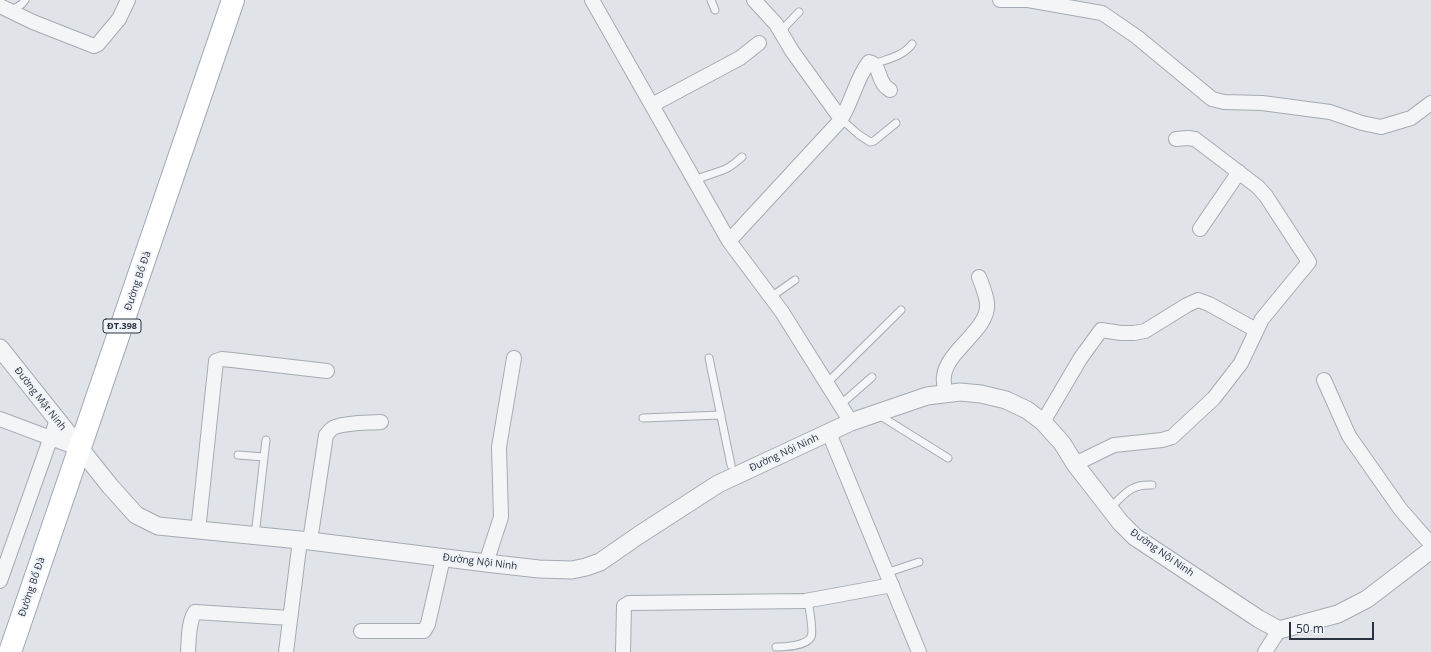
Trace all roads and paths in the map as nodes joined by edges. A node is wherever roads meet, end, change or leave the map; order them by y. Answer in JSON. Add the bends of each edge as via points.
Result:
{"nodes":[{"id":1,"x":25,"y":0,"type":"edge"},
{"id":2,"x":128,"y":0,"type":"edge"},
{"id":3,"x":233,"y":0,"type":"edge"},
{"id":4,"x":592,"y":0,"type":"edge"},
{"id":5,"x":711,"y":0,"type":"edge"},
{"id":6,"x":754,"y":0,"type":"edge"},
{"id":7,"x":1000,"y":0,"type":"edge"},
{"id":8,"x":5,"y":8,"type":"edge"},
{"id":9,"x":715,"y":10,"type":"dead end"},
{"id":10,"x":799,"y":12,"type":"dead end"},
{"id":11,"x":780,"y":32,"type":"junction"},
{"id":12,"x":759,"y":43,"type":"dead end"},
{"id":13,"x":912,"y":44,"type":"dead end"},
{"id":14,"x":874,"y":64,"type":"junction"},
{"id":15,"x":890,"y":90,"type":"dead end"},
{"id":16,"x":1431,"y":103,"type":"edge"},
{"id":17,"x":652,"y":105,"type":"junction"},
{"id":18,"x":841,"y":119,"type":"junction"},
{"id":19,"x":896,"y":123,"type":"dead end"},
{"id":20,"x":1176,"y":139,"type":"dead end"},
{"id":21,"x":742,"y":157,"type":"dead end"},
{"id":22,"x":1239,"y":172,"type":"junction"},
{"id":23,"x":695,"y":180,"type":"junction"},
{"id":24,"x":1200,"y":229,"type":"dead end"},
{"id":25,"x":729,"y":240,"type":"junction"},
{"id":26,"x":979,"y":277,"type":"dead end"},
{"id":27,"x":795,"y":280,"type":"dead end"},
{"id":28,"x":772,"y":298,"type":"junction"},
{"id":29,"x":901,"y":310,"type":"dead end"},
{"id":30,"x":1256,"y":330,"type":"junction"},
{"id":31,"x":0,"y":348,"type":"edge"},
{"id":32,"x":514,"y":358,"type":"dead end"},
{"id":33,"x":709,"y":358,"type":"dead end"},
{"id":34,"x":327,"y":372,"type":"dead end"},
{"id":35,"x":872,"y":377,"type":"dead end"},
{"id":36,"x":1324,"y":380,"type":"dead end"},
{"id":37,"x":827,"y":383,"type":"junction"},
{"id":38,"x":945,"y":394,"type":"junction"},
{"id":39,"x":840,"y":405,"type":"junction"},
{"id":40,"x":878,"y":413,"type":"junction"},
{"id":41,"x":721,"y":415,"type":"junction"},
{"id":42,"x":643,"y":418,"type":"dead end"},
{"id":43,"x":0,"y":419,"type":"edge"},
{"id":44,"x":57,"y":420,"type":"junction"},
{"id":45,"x":381,"y":422,"type":"dead end"},
{"id":46,"x":851,"y":422,"type":"junction"},
{"id":47,"x":1043,"y":422,"type":"junction"},
{"id":48,"x":829,"y":433,"type":"junction"},
{"id":49,"x":51,"y":438,"type":"junction"},
{"id":50,"x":266,"y":440,"type":"dead end"},
{"id":51,"x":80,"y":449,"type":"junction"},
{"id":52,"x":238,"y":456,"type":"dead end"},
{"id":53,"x":264,"y":458,"type":"junction"},
{"id":54,"x":948,"y":458,"type":"dead end"},
{"id":55,"x":1075,"y":464,"type":"junction"},
{"id":56,"x":732,"y":470,"type":"junction"},
{"id":57,"x":1152,"y":485,"type":"dead end"},
{"id":58,"x":1109,"y":508,"type":"junction"},
{"id":59,"x":198,"y":531,"type":"junction"},
{"id":60,"x":254,"y":536,"type":"junction"},
{"id":61,"x":305,"y":541,"type":"junction"},
{"id":62,"x":1431,"y":544,"type":"edge"},
{"id":63,"x":1431,"y":550,"type":"edge"},
{"id":64,"x":443,"y":558,"type":"junction"},
{"id":65,"x":918,"y":562,"type":"dead end"},
{"id":66,"x":486,"y":563,"type":"junction"},
{"id":67,"x":889,"y":579,"type":"junction"},
{"id":68,"x":0,"y":581,"type":"edge"},
{"id":69,"x":808,"y":600,"type":"junction"},
{"id":70,"x":290,"y":618,"type":"junction"},
{"id":71,"x":1278,"y":630,"type":"junction"},
{"id":72,"x":361,"y":631,"type":"dead end"},
{"id":73,"x":776,"y":648,"type":"dead end"},
{"id":74,"x":10,"y":652,"type":"edge"},
{"id":75,"x":188,"y":652,"type":"edge"},
{"id":76,"x":286,"y":652,"type":"edge"},
{"id":77,"x":623,"y":652,"type":"edge"},
{"id":78,"x":919,"y":652,"type":"edge"},
{"id":79,"x":1266,"y":652,"type":"edge"}],
"edges":[{"from":1,"to":8,"type":"lane","via":[[22,4]]},
{"from":2,"to":8,"type":"street","via":[[119,19],[94,46],[36,24]]},
{"from":3,"to":51,"type":"main road","name":"Đường Bổ Đà","number":"ĐT.398"},
{"from":4,"to":17,"type":"street"},
{"from":5,"to":9,"type":"lane"},
{"from":6,"to":11,"type":"street"},
{"from":7,"to":16,"type":"street","via":[[1028,0],[1102,13],[1137,37],[1212,99],[1224,102],[1262,103],[1330,112],[1381,127],[1410,118]]},
{"from":10,"to":11,"type":"lane"},
{"from":11,"to":18,"type":"street"},
{"from":12,"to":17,"type":"street","via":[[740,58]]},
{"from":13,"to":14,"type":"lane","via":[[908,50]]},
{"from":14,"to":15,"type":"street","via":[[882,82]]},
{"from":14,"to":18,"type":"street","via":[[869,62],[862,71],[852,99]]},
{"from":17,"to":23,"type":"street"},
{"from":18,"to":19,"type":"lane","via":[[870,142]]},
{"from":18,"to":25,"type":"street"},
{"from":20,"to":22,"type":"street","via":[[1195,139]]},
{"from":21,"to":23,"type":"lane","via":[[722,171]]},
{"from":22,"to":24,"type":"street"},
{"from":22,"to":30,"type":"street","via":[[1266,196],[1309,262]]},
{"from":23,"to":25,"type":"street"},
{"from":25,"to":28,"type":"street"},
{"from":26,"to":38,"type":"street","via":[[987,303],[987,312],[946,368]]},
{"from":27,"to":28,"type":"lane"},
{"from":28,"to":37,"type":"street"},
{"from":29,"to":37,"type":"lane"},
{"from":30,"to":47,"type":"street","via":[[1198,300],[1144,331],[1121,333],[1101,330],[1080,359]]},
{"from":30,"to":55,"type":"street","via":[[1241,363],[1214,398],[1172,437],[1112,446]]},
{"from":31,"to":44,"type":"street","name":"Đường Mật Ninh"},
{"from":32,"to":66,"type":"street","via":[[499,447],[501,517]]},
{"from":33,"to":41,"type":"lane"},
{"from":34,"to":59,"type":"street","via":[[222,359],[216,361]]},
{"from":35,"to":39,"type":"lane"},
{"from":36,"to":62,"type":"street","via":[[1349,436],[1400,510]]},
{"from":37,"to":39,"type":"street"},
{"from":38,"to":40,"type":"street","name":"Đường Nội Ninh","via":[[927,396]]},
{"from":38,"to":47,"type":"street","name":"Đường Nội Ninh","via":[[981,394],[1006,400],[1027,410]]},
{"from":39,"to":46,"type":"street"},
{"from":40,"to":46,"type":"street","name":"Đường Nội Ninh"},
{"from":40,"to":54,"type":"lane"},
{"from":41,"to":42,"type":"lane"},
{"from":41,"to":56,"type":"lane"},
{"from":43,"to":49,"type":"street"},
{"from":44,"to":49,"type":"street"},
{"from":44,"to":51,"type":"street","name":"Đường Mật Ninh"},
{"from":45,"to":61,"type":"street","via":[[335,427],[326,436]]},
{"from":46,"to":48,"type":"street","name":"Đường Nội Ninh"},
{"from":47,"to":55,"type":"street","name":"Đường Nội Ninh","via":[[1062,443]]},
{"from":48,"to":56,"type":"street","name":"Đường Nội Ninh"},
{"from":48,"to":67,"type":"street"},
{"from":49,"to":51,"type":"street"},
{"from":49,"to":68,"type":"street"},
{"from":50,"to":53,"type":"lane"},
{"from":51,"to":59,"type":"street","name":"Đường Nội Ninh","via":[[136,515],[158,526]]},
{"from":51,"to":74,"type":"main road","name":"Đường Bổ Đà","number":"ĐT.398"},
{"from":52,"to":53,"type":"lane"},
{"from":53,"to":60,"type":"lane"},
{"from":55,"to":58,"type":"street","name":"Đường Nội Ninh"},
{"from":56,"to":66,"type":"street","name":"Đường Nội Ninh","via":[[711,488],[600,562],[572,570]]},
{"from":57,"to":58,"type":"lane","via":[[1142,484],[1131,488]]},
{"from":58,"to":71,"type":"street","name":"Đường Nội Ninh","via":[[1135,537]]},
{"from":59,"to":60,"type":"street","name":"Đường Nội Ninh"},
{"from":60,"to":61,"type":"street","name":"Đường Nội Ninh"},
{"from":61,"to":64,"type":"street","name":"Đường Nội Ninh"},
{"from":61,"to":70,"type":"street"},
{"from":63,"to":71,"type":"street","via":[[1367,599],[1338,614]]},
{"from":64,"to":66,"type":"street","name":"Đường Nội Ninh"},
{"from":64,"to":72,"type":"street","via":[[428,624],[424,631]]},
{"from":65,"to":67,"type":"lane"},
{"from":67,"to":69,"type":"street"},
{"from":67,"to":78,"type":"street"},
{"from":69,"to":73,"type":"lane","via":[[811,637],[799,644]]},
{"from":69,"to":77,"type":"street","via":[[629,603],[624,606]]},
{"from":70,"to":75,"type":"street","via":[[194,612]]},
{"from":70,"to":76,"type":"street"},
{"from":71,"to":79,"type":"street"}]}
